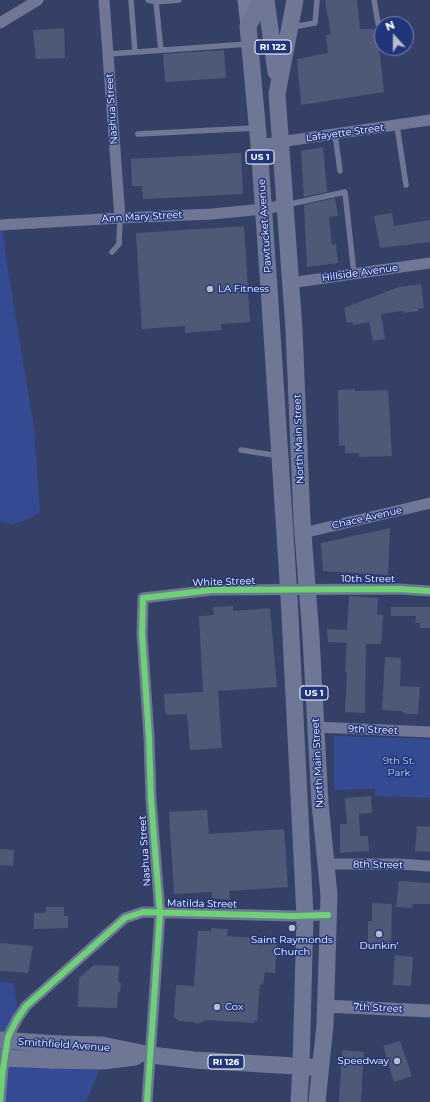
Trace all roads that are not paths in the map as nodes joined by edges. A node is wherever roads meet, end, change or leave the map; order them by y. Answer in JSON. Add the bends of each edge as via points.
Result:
{"nodes":[{"id":1,"x":38,"y":0,"type":"edge"},
{"id":2,"x":104,"y":0,"type":"edge"},
{"id":3,"x":131,"y":0,"type":"edge"},
{"id":4,"x":148,"y":0,"type":"edge"},
{"id":5,"x":179,"y":0,"type":"edge"},
{"id":6,"x":245,"y":0,"type":"edge"},
{"id":7,"x":262,"y":0,"type":"edge"},
{"id":8,"x":266,"y":0,"type":"edge"},
{"id":9,"x":295,"y":0,"type":"edge"},
{"id":10,"x":317,"y":0,"type":"edge"},
{"id":11,"x":374,"y":0,"type":"edge"},
{"id":12,"x":156,"y":2,"type":"junction"},
{"id":13,"x":377,"y":16,"type":"edge"},
{"id":14,"x":0,"y":23,"type":"edge"},
{"id":15,"x":248,"y":26,"type":"junction"},
{"id":16,"x":289,"y":28,"type":"junction"},
{"id":17,"x":250,"y":44,"type":"junction"},
{"id":18,"x":161,"y":50,"type":"junction"},
{"id":19,"x":135,"y":52,"type":"junction"},
{"id":20,"x":108,"y":54,"type":"junction"},
{"id":21,"x":277,"y":94,"type":"junction"},
{"id":22,"x":430,"y":120,"type":"edge"},
{"id":23,"x":397,"y":126,"type":"junction"},
{"id":24,"x":258,"y":128,"type":"junction"},
{"id":25,"x":138,"y":134,"type":"dead end"},
{"id":26,"x":335,"y":134,"type":"junction"},
{"id":27,"x":280,"y":142,"type":"junction"},
{"id":28,"x":259,"y":145,"type":"junction"},
{"id":29,"x":340,"y":172,"type":"dead end"},
{"id":30,"x":406,"y":185,"type":"dead end"},
{"id":31,"x":284,"y":205,"type":"junction"},
{"id":32,"x":264,"y":209,"type":"junction"},
{"id":33,"x":120,"y":218,"type":"junction"},
{"id":34,"x":0,"y":225,"type":"edge"},
{"id":35,"x":112,"y":252,"type":"dead end"},
{"id":36,"x":430,"y":263,"type":"edge"},
{"id":37,"x":354,"y":274,"type":"junction"},
{"id":38,"x":290,"y":281,"type":"junction"},
{"id":39,"x":269,"y":288,"type":"junction"},
{"id":40,"x":241,"y":450,"type":"dead end"},
{"id":41,"x":279,"y":456,"type":"junction"},
{"id":42,"x":430,"y":503,"type":"edge"},
{"id":43,"x":304,"y":533,"type":"junction"},
{"id":44,"x":287,"y":590,"type":"junction"},
{"id":45,"x":307,"y":590,"type":"junction"},
{"id":46,"x":430,"y":591,"type":"edge"},
{"id":47,"x":143,"y":598,"type":"joint"},
{"id":48,"x":316,"y":727,"type":"junction"},
{"id":49,"x":430,"y":732,"type":"edge"},
{"id":50,"x":325,"y":864,"type":"junction"},
{"id":51,"x":430,"y":866,"type":"edge"},
{"id":52,"x":160,"y":913,"type":"junction"},
{"id":53,"x":328,"y":915,"type":"junction"},
{"id":54,"x":305,"y":916,"type":"junction"},
{"id":55,"x":325,"y":1006,"type":"junction"},
{"id":56,"x":430,"y":1012,"type":"edge"},
{"id":57,"x":4,"y":1038,"type":"edge"},
{"id":58,"x":151,"y":1055,"type":"junction"},
{"id":59,"x":0,"y":1058,"type":"edge"},
{"id":60,"x":302,"y":1066,"type":"junction"},
{"id":61,"x":321,"y":1068,"type":"junction"},
{"id":62,"x":0,"y":1102,"type":"edge"},
{"id":63,"x":147,"y":1102,"type":"edge"},
{"id":64,"x":299,"y":1102,"type":"edge"},
{"id":65,"x":317,"y":1102,"type":"edge"}],
"edges":[{"from":1,"to":14,"type":"street"},
{"from":2,"to":20,"type":"street","name":"Nashua Street"},
{"from":3,"to":19,"type":"lane"},
{"from":4,"to":12,"type":"lane"},
{"from":5,"to":12,"type":"lane"},
{"from":6,"to":15,"type":"main road"},
{"from":7,"to":15,"type":"main road"},
{"from":8,"to":21,"type":"main road","number":"RI 122","via":[[277,72]]},
{"from":9,"to":16,"type":"main road","name":"Pawtucket Avenue","number":"US 1"},
{"from":10,"to":16,"type":"lane","via":[[314,23]]},
{"from":11,"to":13,"type":"lane"},
{"from":12,"to":18,"type":"lane"},
{"from":15,"to":17,"type":"main road","name":"Pawtucket Avenue","number":"US 1"},
{"from":16,"to":21,"type":"main road","name":"Pawtucket Avenue","number":"US 1"},
{"from":17,"to":18,"type":"lane"},
{"from":17,"to":24,"type":"main road","name":"Pawtucket Avenue","number":"US 1"},
{"from":18,"to":19,"type":"lane"},
{"from":19,"to":20,"type":"lane"},
{"from":20,"to":33,"type":"street","name":"Nashua Street"},
{"from":21,"to":27,"type":"main road","name":"Pawtucket Avenue","number":"US 1"},
{"from":22,"to":23,"type":"street","name":"Lafayette Street"},
{"from":23,"to":26,"type":"street","name":"Lafayette Street"},
{"from":23,"to":30,"type":"lane"},
{"from":24,"to":25,"type":"lane"},
{"from":24,"to":28,"type":"main road","name":"Pawtucket Avenue","number":"US 1"},
{"from":26,"to":27,"type":"street","name":"Lafayette Street"},
{"from":26,"to":29,"type":"lane"},
{"from":27,"to":28,"type":"street","name":"Lafayette Street"},
{"from":27,"to":31,"type":"main road","name":"Pawtucket Avenue","number":"US 1"},
{"from":28,"to":32,"type":"main road","name":"Pawtucket Avenue","number":"US 1"},
{"from":31,"to":32,"type":"street","name":"Ann Mary Street"},
{"from":31,"to":37,"type":"lane","via":[[345,192]]},
{"from":31,"to":38,"type":"main road","name":"Pawtucket Avenue","number":"US 1"},
{"from":32,"to":33,"type":"street","name":"Ann Mary Street"},
{"from":32,"to":39,"type":"main road","name":"Pawtucket Avenue","number":"US 1"},
{"from":33,"to":34,"type":"street","name":"Ann Mary Street"},
{"from":33,"to":35,"type":"lane","via":[[119,244]]},
{"from":36,"to":37,"type":"street","name":"Hillside Avenue"},
{"from":37,"to":38,"type":"street","name":"Hillside Avenue"},
{"from":38,"to":39,"type":"main road"},
{"from":38,"to":43,"type":"main road","name":"North Main Street","number":"US 1"},
{"from":39,"to":41,"type":"main road","name":"North Main Street","number":"US 1"},
{"from":40,"to":41,"type":"lane"},
{"from":41,"to":44,"type":"main road","name":"North Main Street","number":"US 1"},
{"from":42,"to":43,"type":"street","name":"Chace Avenue"},
{"from":43,"to":45,"type":"main road","name":"North Main Street","number":"US 1"},
{"from":44,"to":45,"type":"street","name":"White Street"},
{"from":44,"to":47,"type":"street","name":"White Street","via":[[212,590]]},
{"from":44,"to":54,"type":"main road","name":"North Main Street","number":"US 1"},
{"from":45,"to":46,"type":"street","name":"10th Street"},
{"from":45,"to":48,"type":"main road","name":"North Main Street","number":"US 1"},
{"from":47,"to":52,"type":"street","name":"Nashua Street","via":[[142,634]]},
{"from":48,"to":49,"type":"street","name":"9th Street"},
{"from":48,"to":50,"type":"main road","name":"North Main Street","number":"US 1"},
{"from":50,"to":51,"type":"street","name":"8th Street"},
{"from":50,"to":53,"type":"main road","name":"North Main Street","number":"US 1","via":[[329,895]]},
{"from":52,"to":54,"type":"street","name":"Matilda Street"},
{"from":52,"to":57,"type":"street","name":"Matilda Street","via":[[143,912],[125,918],[26,1006]]},
{"from":52,"to":58,"type":"street","name":"Nashua Street"},
{"from":53,"to":54,"type":"street","name":"Matilda Street"},
{"from":53,"to":55,"type":"main road","name":"North Main Street","number":"US 1"},
{"from":54,"to":60,"type":"main road","name":"North Main Street","number":"US 1"},
{"from":55,"to":56,"type":"street","name":"7th Street"},
{"from":55,"to":61,"type":"main road","name":"North Main Street","number":"US 1"},
{"from":57,"to":58,"type":"main road","name":"Smithfield Avenue","number":"RI 126","bridge":true,"via":[[59,1044],[102,1045]]},
{"from":57,"to":62,"type":"street"},
{"from":58,"to":59,"type":"main road","name":"Smithfield Avenue","number":"RI 126","bridge":true,"via":[[102,1061]]},
{"from":58,"to":60,"type":"main road","name":"Smithfield Avenue","number":"RI 126"},
{"from":58,"to":63,"type":"street","name":"Nashua Street"},
{"from":60,"to":61,"type":"main road","name":"Smithfield Avenue","number":"RI 126"},
{"from":60,"to":64,"type":"main road","name":"North Main Street","number":"US 1"},
{"from":61,"to":65,"type":"main road","name":"North Main Street","number":"US 1"}]}
